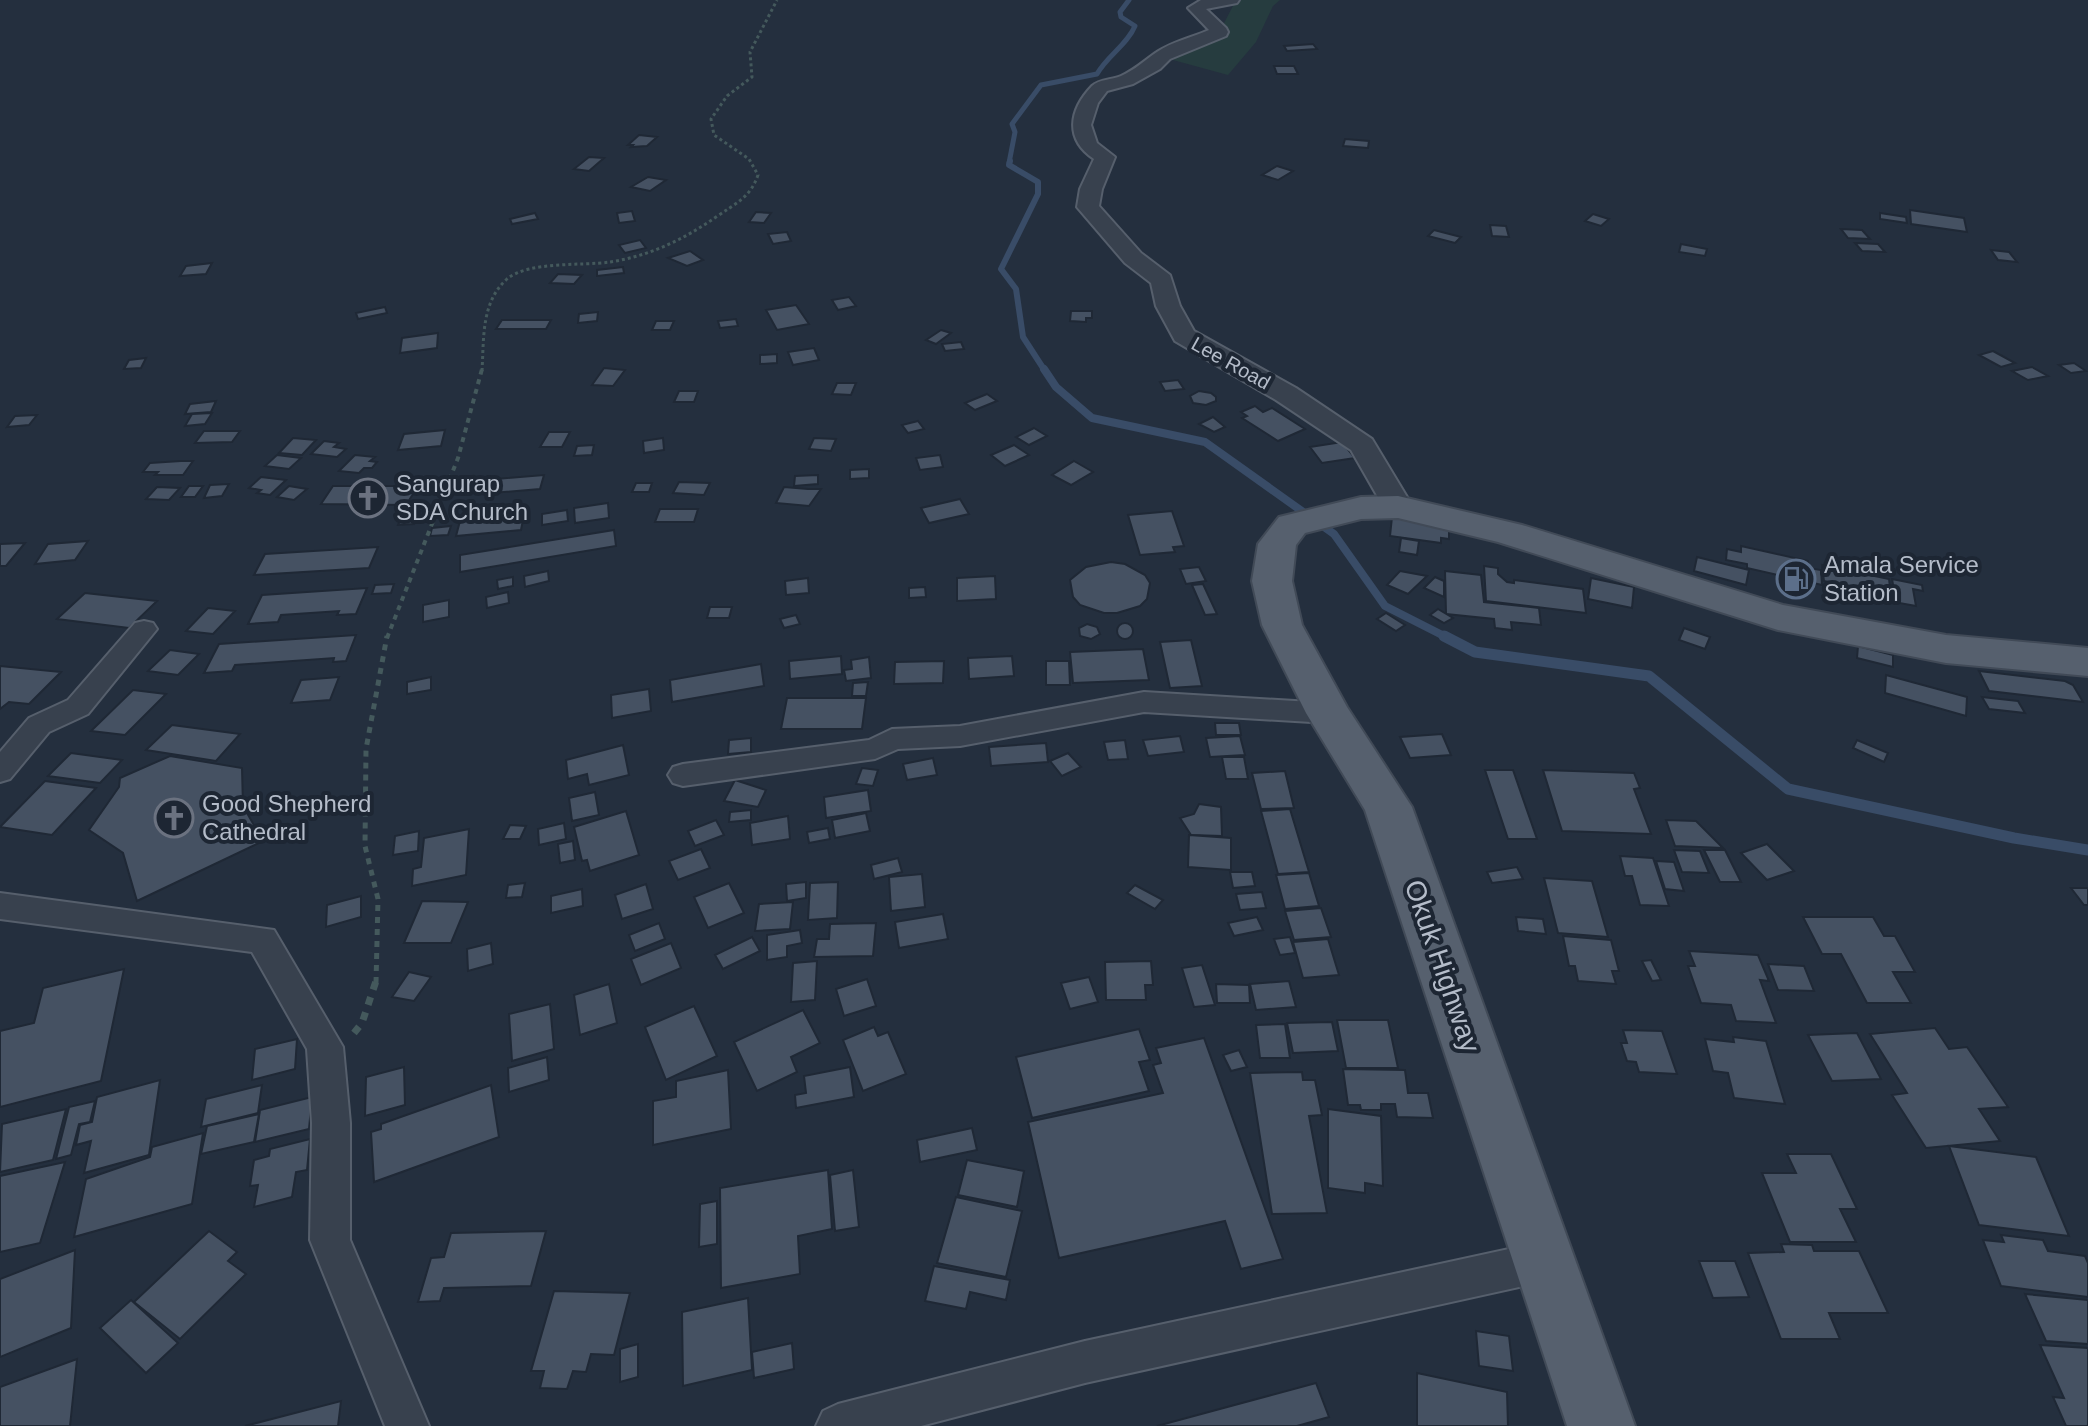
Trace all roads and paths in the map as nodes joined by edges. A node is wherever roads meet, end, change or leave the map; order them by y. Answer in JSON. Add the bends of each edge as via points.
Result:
{"nodes":[{"id":1,"x":777,"y":0,"type":"edge"},
{"id":2,"x":1231,"y":0,"type":"edge"},
{"id":3,"x":1379,"y":508,"type":"junction"},
{"id":4,"x":144,"y":629,"type":"dead end"},
{"id":5,"x":2088,"y":662,"type":"edge"},
{"id":6,"x":1328,"y":713,"type":"junction"},
{"id":7,"x":0,"y":771,"type":"edge"},
{"id":8,"x":683,"y":775,"type":"dead end"},
{"id":9,"x":0,"y":906,"type":"edge"},
{"id":10,"x":326,"y":1067,"type":"junction"},
{"id":11,"x":1546,"y":1261,"type":"junction"},
{"id":12,"x":407,"y":1426,"type":"edge"},
{"id":13,"x":838,"y":1426,"type":"edge"},
{"id":14,"x":1601,"y":1426,"type":"edge"}],
"edges":[{"from":1,"to":10,"type":"path","via":[[750,52],[752,77],[727,96],[711,119],[714,135],[754,167],[758,175],[752,192],[686,238],[648,253],[523,270],[507,279],[487,306],[481,381],[458,458],[386,640],[366,749],[365,846],[378,899],[376,982],[362,1023]]},
{"from":2,"to":3,"type":"street","name":"Lee Road","via":[[1196,8],[1220,32],[1164,55],[1127,80],[1101,87],[1089,103],[1081,125],[1083,137],[1105,157],[1088,207],[1133,258],[1162,280],[1184,336],[1362,445]]},
{"from":3,"to":5,"type":"main road","via":[[1509,533],[1778,617],[1946,649]]},
{"from":3,"to":6,"type":"main road","name":"Okuk Highway","via":[[1292,525],[1277,544],[1272,581],[1282,625]]},
{"from":4,"to":7,"type":"street","via":[[78,707],[39,725]]},
{"from":6,"to":8,"type":"street","via":[[1144,702],[960,736],[892,739],[875,749]]},
{"from":6,"to":11,"type":"main road","name":"Okuk Highway","via":[[1388,807]]},
{"from":9,"to":10,"type":"street","via":[[262,940],[325,1047]]},
{"from":10,"to":12,"type":"street","via":[[330,1240]]},
{"from":11,"to":13,"type":"street","via":[[1085,1362]]},
{"from":11,"to":14,"type":"main road","name":"Okuk Highway"}]}
